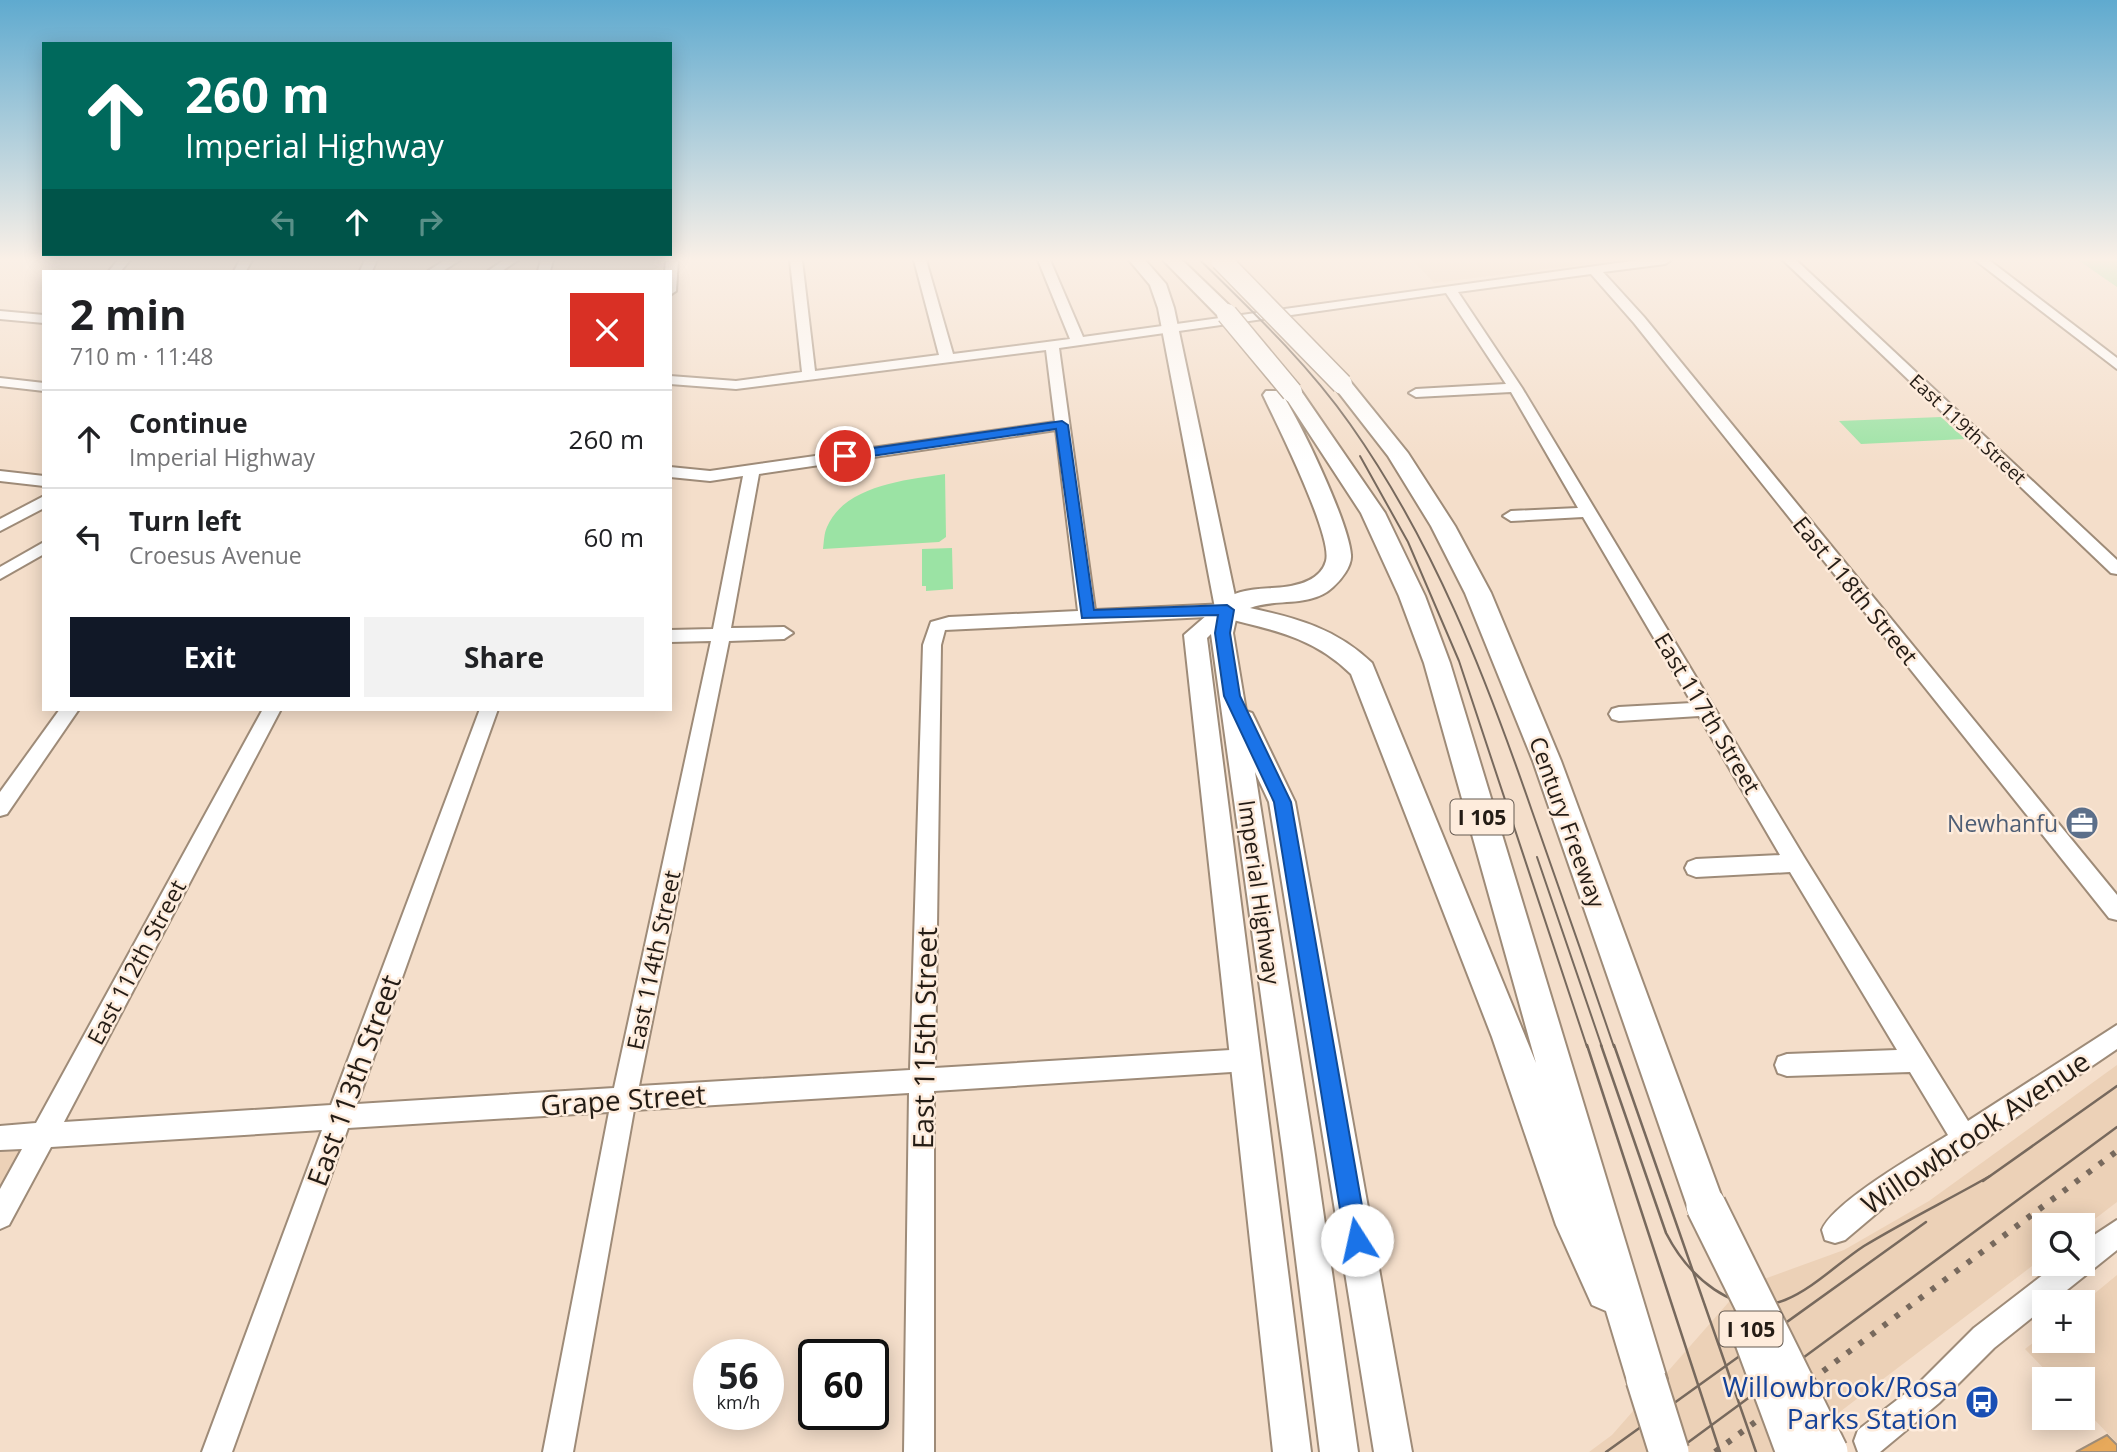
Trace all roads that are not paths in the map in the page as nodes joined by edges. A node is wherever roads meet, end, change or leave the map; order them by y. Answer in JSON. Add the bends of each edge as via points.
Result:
{"nodes":[{"id":1,"x":1169,"y":327,"type":"edge"},
{"id":2,"x":804,"y":328,"type":"edge"},
{"id":3,"x":939,"y":328,"type":"edge"},
{"id":4,"x":1072,"y":328,"type":"edge"},
{"id":5,"x":1166,"y":328,"type":"edge"},
{"id":6,"x":1233,"y":328,"type":"edge"},
{"id":7,"x":1290,"y":328,"type":"edge"},
{"id":8,"x":1475,"y":328,"type":"edge"},
{"id":9,"x":1645,"y":328,"type":"edge"},
{"id":10,"x":1861,"y":328,"type":"edge"},
{"id":11,"x":2069,"y":328,"type":"edge"},
{"id":12,"x":1078,"y":341,"type":"junction"},
{"id":13,"x":1052,"y":345,"type":"junction"},
{"id":14,"x":947,"y":358,"type":"junction"},
{"id":15,"x":2117,"y":365,"type":"edge"},
{"id":16,"x":809,"y":375,"type":"junction"},
{"id":17,"x":672,"y":380,"type":"edge"},
{"id":18,"x":0,"y":382,"type":"edge"},
{"id":19,"x":42,"y":387,"type":"edge"},
{"id":20,"x":1515,"y":388,"type":"junction"},
{"id":21,"x":1282,"y":393,"type":"junction"},
{"id":22,"x":1416,"y":393,"type":"dead end"},
{"id":23,"x":1062,"y":425,"type":"junction"},
{"id":24,"x":752,"y":469,"type":"junction"},
{"id":25,"x":672,"y":472,"type":"edge"},
{"id":26,"x":0,"y":476,"type":"edge"},
{"id":27,"x":42,"y":481,"type":"edge"},
{"id":28,"x":42,"y":502,"type":"edge"},
{"id":29,"x":1588,"y":512,"type":"junction"},
{"id":30,"x":1511,"y":516,"type":"dead end"},
{"id":31,"x":0,"y":526,"type":"edge"},
{"id":32,"x":42,"y":548,"type":"edge"},
{"id":33,"x":2117,"y":569,"type":"edge"},
{"id":34,"x":0,"y":575,"type":"edge"},
{"id":35,"x":1227,"y":610,"type":"junction"},
{"id":36,"x":1087,"y":615,"type":"junction"},
{"id":37,"x":784,"y":633,"type":"dead end"},
{"id":38,"x":722,"y":634,"type":"junction"},
{"id":39,"x":672,"y":636,"type":"edge"},
{"id":40,"x":1232,"y":696,"type":"junction"},
{"id":41,"x":1706,"y":709,"type":"junction"},
{"id":42,"x":69,"y":711,"type":"edge"},
{"id":43,"x":271,"y":711,"type":"edge"},
{"id":44,"x":488,"y":711,"type":"edge"},
{"id":45,"x":1619,"y":714,"type":"dead end"},
{"id":46,"x":0,"y":808,"type":"edge"},
{"id":47,"x":1796,"y":863,"type":"junction"},
{"id":48,"x":1696,"y":868,"type":"dead end"},
{"id":49,"x":2117,"y":911,"type":"edge"},
{"id":50,"x":2117,"y":1036,"type":"edge"},
{"id":51,"x":1247,"y":1060,"type":"junction"},
{"id":52,"x":1918,"y":1061,"type":"junction"},
{"id":53,"x":1787,"y":1065,"type":"dead end"},
{"id":54,"x":922,"y":1080,"type":"junction"},
{"id":55,"x":624,"y":1099,"type":"junction"},
{"id":56,"x":340,"y":1117,"type":"junction"},
{"id":57,"x":43,"y":1135,"type":"junction"},
{"id":58,"x":0,"y":1138,"type":"edge"},
{"id":59,"x":1964,"y":1138,"type":"junction"},
{"id":60,"x":1706,"y":1206,"type":"junction"},
{"id":61,"x":0,"y":1216,"type":"edge"},
{"id":62,"x":1835,"y":1230,"type":"dead end"},
{"id":63,"x":2117,"y":1233,"type":"edge"},
{"id":64,"x":2095,"y":1250,"type":"edge"},
{"id":65,"x":1606,"y":1271,"type":"junction"},
{"id":66,"x":2063,"y":1276,"type":"edge"},
{"id":67,"x":1869,"y":1441,"type":"dead end"},
{"id":68,"x":217,"y":1452,"type":"edge"},
{"id":69,"x":558,"y":1452,"type":"edge"},
{"id":70,"x":919,"y":1452,"type":"edge"},
{"id":71,"x":1292,"y":1452,"type":"edge"},
{"id":72,"x":1339,"y":1452,"type":"edge"},
{"id":73,"x":1393,"y":1452,"type":"edge"},
{"id":74,"x":1669,"y":1452,"type":"edge"},
{"id":75,"x":1796,"y":1452,"type":"edge"},
{"id":76,"x":1828,"y":1452,"type":"edge"}],
"edges":[{"from":1,"to":35,"type":"main road","name":"Imperial Highway"},
{"from":2,"to":16,"type":"street"},
{"from":3,"to":14,"type":"street"},
{"from":4,"to":12,"type":"street"},
{"from":5,"to":12,"type":"street"},
{"from":6,"to":21,"type":"highway","bridge":true,"via":[[1239,343]]},
{"from":7,"to":60,"type":"highway","name":"Century Freeway","number":"I 105","bridge":true,"via":[[1397,453],[1478,593],[1547,761]]},
{"from":8,"to":20,"type":"street","name":"East 117th Street"},
{"from":9,"to":49,"type":"street","name":"East 118th Street"},
{"from":10,"to":33,"type":"street","name":"East 119th Street"},
{"from":11,"to":15,"type":"street"},
{"from":12,"to":13,"type":"street"},
{"from":13,"to":14,"type":"street"},
{"from":13,"to":23,"type":"street"},
{"from":14,"to":16,"type":"street"},
{"from":16,"to":17,"type":"street","via":[[729,385]]},
{"from":18,"to":19,"type":"street"},
{"from":20,"to":22,"type":"street"},
{"from":20,"to":29,"type":"street","name":"East 117th Street"},
{"from":21,"to":35,"type":"highway","via":[[1330,523],[1338,564],[1323,583],[1308,590],[1247,598]]},
{"from":21,"to":65,"type":"highway","number":"I 105","via":[[1373,513],[1437,663]]},
{"from":23,"to":24,"type":"street"},
{"from":23,"to":36,"type":"street"},
{"from":24,"to":25,"type":"street","via":[[710,476]]},
{"from":24,"to":38,"type":"street","name":"East 114th Street"},
{"from":26,"to":27,"type":"street"},
{"from":28,"to":31,"type":"street"},
{"from":29,"to":30,"type":"street"},
{"from":29,"to":41,"type":"street","name":"East 117th Street"},
{"from":32,"to":34,"type":"street"},
{"from":35,"to":36,"type":"street"},
{"from":35,"to":40,"type":"main road","name":"Imperial Highway","via":[[1222,633]]},
{"from":35,"to":51,"type":"main road","via":[[1195,635]]},
{"from":35,"to":65,"type":"highway","via":[[1302,628],[1346,651],[1363,670],[1508,1037],[1576,1225]]},
{"from":36,"to":54,"type":"street","name":"East 115th Street","via":[[937,626],[932,645]]},
{"from":37,"to":38,"type":"street"},
{"from":38,"to":39,"type":"street"},
{"from":38,"to":55,"type":"street","name":"East 114th Street"},
{"from":40,"to":72,"type":"main road","name":"Imperial Highway"},
{"from":40,"to":73,"type":"main road","via":[[1282,802]]},
{"from":41,"to":45,"type":"street"},
{"from":41,"to":47,"type":"street","name":"East 117th Street"},
{"from":42,"to":46,"type":"street"},
{"from":43,"to":57,"type":"street","name":"East 112th Street"},
{"from":44,"to":56,"type":"street","name":"East 113th Street"},
{"from":47,"to":48,"type":"street"},
{"from":47,"to":52,"type":"street","name":"East 117th Street"},
{"from":50,"to":59,"type":"street","name":"Willowbrook Avenue"},
{"from":51,"to":54,"type":"street","name":"Grape Street"},
{"from":51,"to":71,"type":"main road"},
{"from":52,"to":53,"type":"street"},
{"from":52,"to":59,"type":"street","name":"East 117th Street"},
{"from":54,"to":55,"type":"street","name":"Grape Street"},
{"from":54,"to":70,"type":"street","name":"East 115th Street"},
{"from":55,"to":56,"type":"street","name":"Grape Street"},
{"from":55,"to":69,"type":"street","name":"East 114th Street"},
{"from":56,"to":57,"type":"street","name":"Grape Street"},
{"from":56,"to":68,"type":"street","name":"East 113th Street"},
{"from":57,"to":58,"type":"street","name":"Grape Street"},
{"from":57,"to":61,"type":"street","name":"East 112th Street"},
{"from":59,"to":62,"type":"street","name":"Willowbrook Avenue"},
{"from":60,"to":75,"type":"highway","name":"Century Freeway","number":"I 105","bridge":true},
{"from":60,"to":76,"type":"highway","bridge":true},
{"from":63,"to":64,"type":"street"},
{"from":65,"to":74,"type":"highway","bridge":true},
{"from":66,"to":67,"type":"street","via":[[1984,1338],[1929,1393]]}]}
